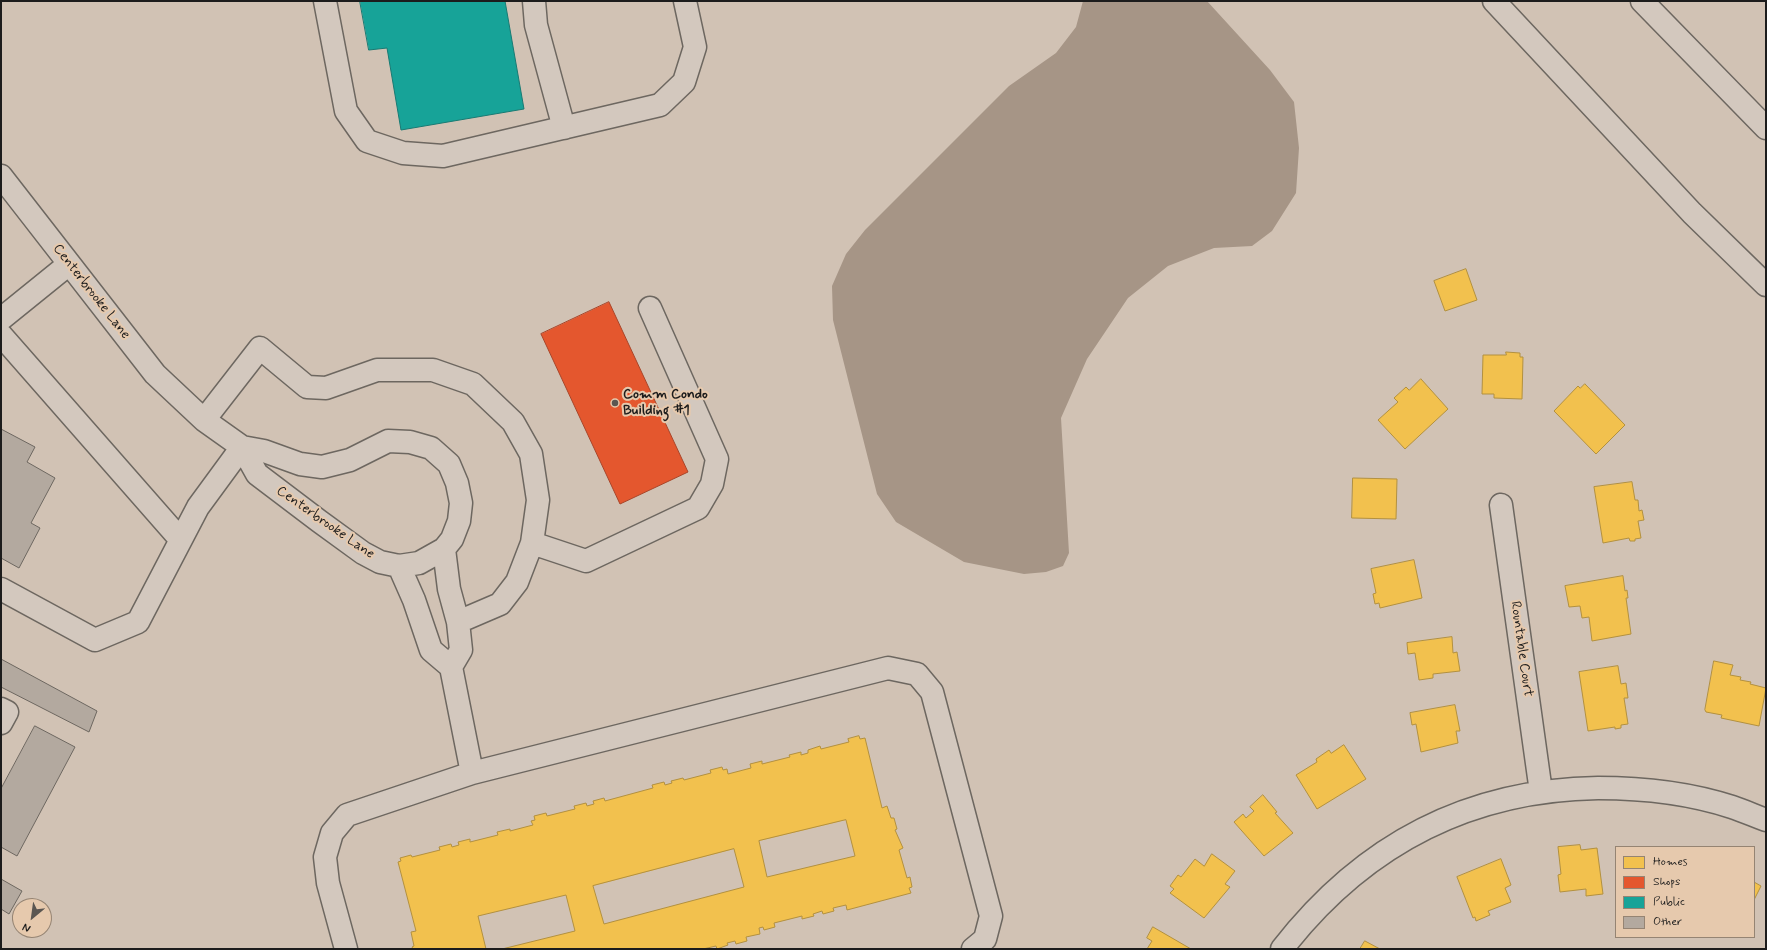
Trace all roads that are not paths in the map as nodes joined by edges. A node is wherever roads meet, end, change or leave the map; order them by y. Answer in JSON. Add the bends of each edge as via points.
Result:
{"nodes":[{"id":1,"x":325,"y":1,"type":"edge"},
{"id":2,"x":534,"y":1,"type":"edge"},
{"id":3,"x":685,"y":1,"type":"edge"},
{"id":4,"x":1494,"y":1,"type":"edge"},
{"id":5,"x":1642,"y":1,"type":"edge"},
{"id":6,"x":564,"y":128,"type":"junction"},
{"id":7,"x":1766,"y":128,"type":"edge"},
{"id":8,"x":1,"y":176,"type":"edge"},
{"id":9,"x":69,"y":264,"type":"junction"},
{"id":10,"x":1766,"y":285,"type":"edge"},
{"id":11,"x":650,"y":308,"type":"dead end"},
{"id":12,"x":1,"y":319,"type":"edge"},
{"id":13,"x":1,"y":335,"type":"edge"},
{"id":14,"x":204,"y":420,"type":"junction"},
{"id":15,"x":242,"y":447,"type":"junction"},
{"id":16,"x":1501,"y":505,"type":"dead end"},
{"id":17,"x":180,"y":539,"type":"junction"},
{"id":18,"x":532,"y":543,"type":"junction"},
{"id":19,"x":444,"y":549,"type":"junction"},
{"id":20,"x":399,"y":566,"type":"junction"},
{"id":21,"x":1,"y":588,"type":"edge"},
{"id":22,"x":458,"y":622,"type":"junction"},
{"id":23,"x":451,"y":667,"type":"junction"},
{"id":24,"x":1,"y":709,"type":"edge"},
{"id":25,"x":1,"y":723,"type":"edge"},
{"id":26,"x":472,"y":773,"type":"junction"},
{"id":27,"x":1541,"y":792,"type":"junction"},
{"id":28,"x":1766,"y":820,"type":"edge"},
{"id":29,"x":346,"y":949,"type":"edge"},
{"id":30,"x":973,"y":949,"type":"edge"},
{"id":31,"x":1282,"y":949,"type":"edge"}],
"edges":[{"from":1,"to":6,"type":"main road","via":[[346,111],[367,141],[403,153],[443,156]]},
{"from":2,"to":6,"type":"main road","via":[[536,25]]},
{"from":3,"to":6,"type":"main road","via":[[695,47],[684,82],[660,105]]},
{"from":4,"to":10,"type":"main road","via":[[1692,213]]},
{"from":5,"to":7,"type":"main road"},
{"from":8,"to":9,"type":"main road","name":"Centerbrooke Lane"},
{"from":9,"to":12,"type":"main road"},
{"from":9,"to":14,"type":"main road","name":"Centerbrooke Lane","via":[[155,374]]},
{"from":11,"to":18,"type":"main road","via":[[717,459],[712,484],[698,508],[586,561]]},
{"from":13,"to":17,"type":"main road"},
{"from":14,"to":15,"type":"main road","name":"Centerbrooke Lane"},
{"from":14,"to":18,"type":"main road","via":[[260,348],[307,387],[326,388],[378,370],[433,370],[473,384],[513,422],[531,454],[538,500]]},
{"from":15,"to":17,"type":"main road","via":[[198,507]]},
{"from":15,"to":19,"type":"main road","name":"Centerbrooke Lane","via":[[264,450],[300,464],[322,467],[350,460],[388,441],[410,442],[431,448],[449,464],[457,483],[461,503],[459,521],[452,539]]},
{"from":15,"to":20,"type":"main road","name":"Centerbrooke Lane","via":[[257,474],[319,521],[363,553],[380,562]]},
{"from":16,"to":27,"type":"main road","name":"Rountable Court"},
{"from":17,"to":21,"type":"main road","via":[[138,622],[95,640]]},
{"from":18,"to":22,"type":"main road","via":[[517,582],[500,604]]},
{"from":19,"to":20,"type":"main road","name":"Centerbrooke Lane","via":[[419,563]]},
{"from":19,"to":22,"type":"main road","via":[[449,589]]},
{"from":20,"to":23,"type":"main road","via":[[431,650]]},
{"from":22,"to":23,"type":"main road","via":[[461,650]]},
{"from":23,"to":26,"type":"main road"},
{"from":24,"to":25,"type":"main road","via":[[7,712]]},
{"from":26,"to":29,"type":"main road","via":[[348,815],[332,833],[325,856],[328,883]]},
{"from":26,"to":30,"type":"main road","via":[[888,668],[917,674],[932,692],[991,916],[985,939]]},
{"from":27,"to":28,"type":"main road","via":[[1627,788],[1680,794],[1732,807]]},
{"from":27,"to":31,"type":"main road","via":[[1486,804],[1430,826],[1386,851],[1352,876],[1299,927]]}]}
